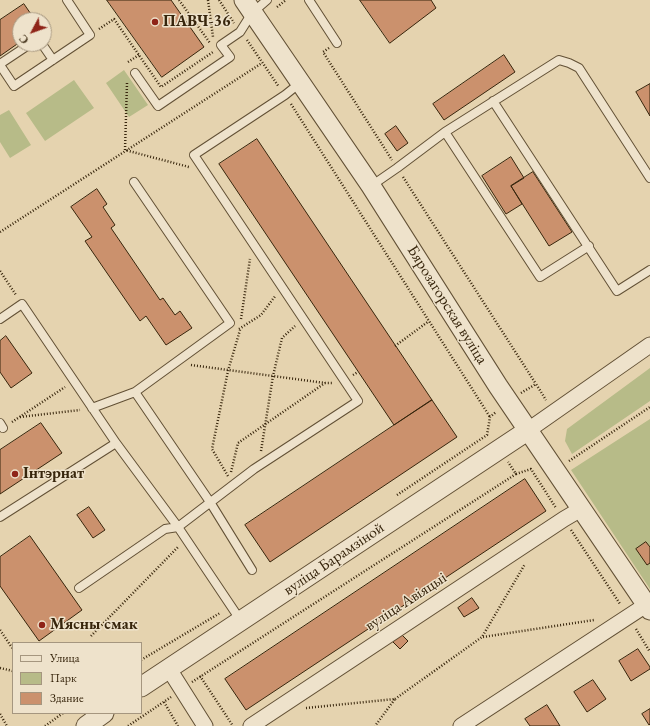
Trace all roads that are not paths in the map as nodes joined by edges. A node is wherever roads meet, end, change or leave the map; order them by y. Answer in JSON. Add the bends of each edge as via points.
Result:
{"nodes":[{"id":1,"x":67,"y":0,"type":"edge"},
{"id":2,"x":266,"y":0,"type":"edge"},
{"id":3,"x":309,"y":0,"type":"edge"},
{"id":4,"x":248,"y":7,"type":"edge"},
{"id":5,"x":337,"y":43,"type":"road end"},
{"id":6,"x":18,"y":52,"type":"edge"},
{"id":7,"x":48,"y":52,"type":"edge"},
{"id":8,"x":53,"y":60,"type":"junction"},
{"id":9,"x":0,"y":64,"type":"edge"},
{"id":10,"x":135,"y":72,"type":"dead end"},
{"id":11,"x":301,"y":82,"type":"junction"},
{"id":12,"x":493,"y":101,"type":"junction"},
{"id":13,"x":445,"y":132,"type":"junction"},
{"id":14,"x":650,"y":178,"type":"edge"},
{"id":15,"x":134,"y":182,"type":"dead end"},
{"id":16,"x":371,"y":186,"type":"junction"},
{"id":17,"x":589,"y":246,"type":"junction"},
{"id":18,"x":650,"y":270,"type":"edge"},
{"id":19,"x":0,"y":319,"type":"edge"},
{"id":20,"x":650,"y":345,"type":"edge"},
{"id":21,"x":134,"y":392,"type":"junction"},
{"id":22,"x":92,"y":408,"type":"junction"},
{"id":23,"x":528,"y":431,"type":"junction"},
{"id":24,"x":116,"y":443,"type":"junction"},
{"id":25,"x":210,"y":502,"type":"junction"},
{"id":26,"x":581,"y":509,"type":"junction"},
{"id":27,"x":0,"y":517,"type":"edge"},
{"id":28,"x":178,"y":527,"type":"junction"},
{"id":29,"x":252,"y":570,"type":"dead end"},
{"id":30,"x":79,"y":588,"type":"dead end"},
{"id":31,"x":648,"y":608,"type":"edge"},
{"id":32,"x":236,"y":613,"type":"junction"},
{"id":33,"x":169,"y":670,"type":"junction"},
{"id":34,"x":142,"y":686,"type":"edge"},
{"id":35,"x":103,"y":714,"type":"edge"},
{"id":36,"x":86,"y":726,"type":"edge"},
{"id":37,"x":205,"y":726,"type":"edge"},
{"id":38,"x":251,"y":726,"type":"edge"},
{"id":39,"x":461,"y":726,"type":"edge"}],
"edges":[{"from":1,"to":8,"type":"lane","via":[[90,35]]},
{"from":2,"to":4,"type":"lane"},
{"from":3,"to":5,"type":"lane"},
{"from":4,"to":10,"type":"lane","via":[[240,32],[218,48],[230,57],[158,106]]},
{"from":4,"to":11,"type":"street","name":"Бярозагорская вуліца"},
{"from":6,"to":9,"type":"lane"},
{"from":7,"to":8,"type":"lane"},
{"from":8,"to":9,"type":"lane","via":[[14,86]]},
{"from":11,"to":16,"type":"street","name":"Бярозагорская вуліца"},
{"from":11,"to":25,"type":"lane","via":[[194,155],[358,401],[259,466]]},
{"from":12,"to":13,"type":"lane"},
{"from":12,"to":14,"type":"lane","via":[[559,60],[569,63],[579,68]]},
{"from":12,"to":17,"type":"lane"},
{"from":13,"to":16,"type":"lane"},
{"from":13,"to":17,"type":"lane","via":[[540,277]]},
{"from":15,"to":21,"type":"lane","via":[[230,323]]},
{"from":16,"to":23,"type":"street","name":"Бярозагорская вуліца"},
{"from":17,"to":18,"type":"lane","via":[[617,291]]},
{"from":19,"to":22,"type":"lane","via":[[22,304]]},
{"from":20,"to":23,"type":"street"},
{"from":21,"to":22,"type":"lane"},
{"from":21,"to":25,"type":"lane"},
{"from":22,"to":24,"type":"lane"},
{"from":23,"to":26,"type":"street","name":"Бярозагорская вуліца"},
{"from":23,"to":32,"type":"street","name":"вуліца Барамзіной"},
{"from":24,"to":27,"type":"lane"},
{"from":24,"to":28,"type":"lane"},
{"from":25,"to":28,"type":"lane"},
{"from":25,"to":29,"type":"lane"},
{"from":26,"to":31,"type":"street","name":"Бярозагорская вуліца"},
{"from":26,"to":38,"type":"street","name":"вуліца Авіяцыі"},
{"from":28,"to":30,"type":"lane","via":[[166,529]]},
{"from":28,"to":32,"type":"lane"},
{"from":31,"to":39,"type":"street","via":[[628,616]]},
{"from":32,"to":33,"type":"street","name":"вуліца Барамзіной"},
{"from":33,"to":34,"type":"street","name":"вуліца Барамзіной"},
{"from":33,"to":37,"type":"street"},
{"from":35,"to":36,"type":"street"}]}
